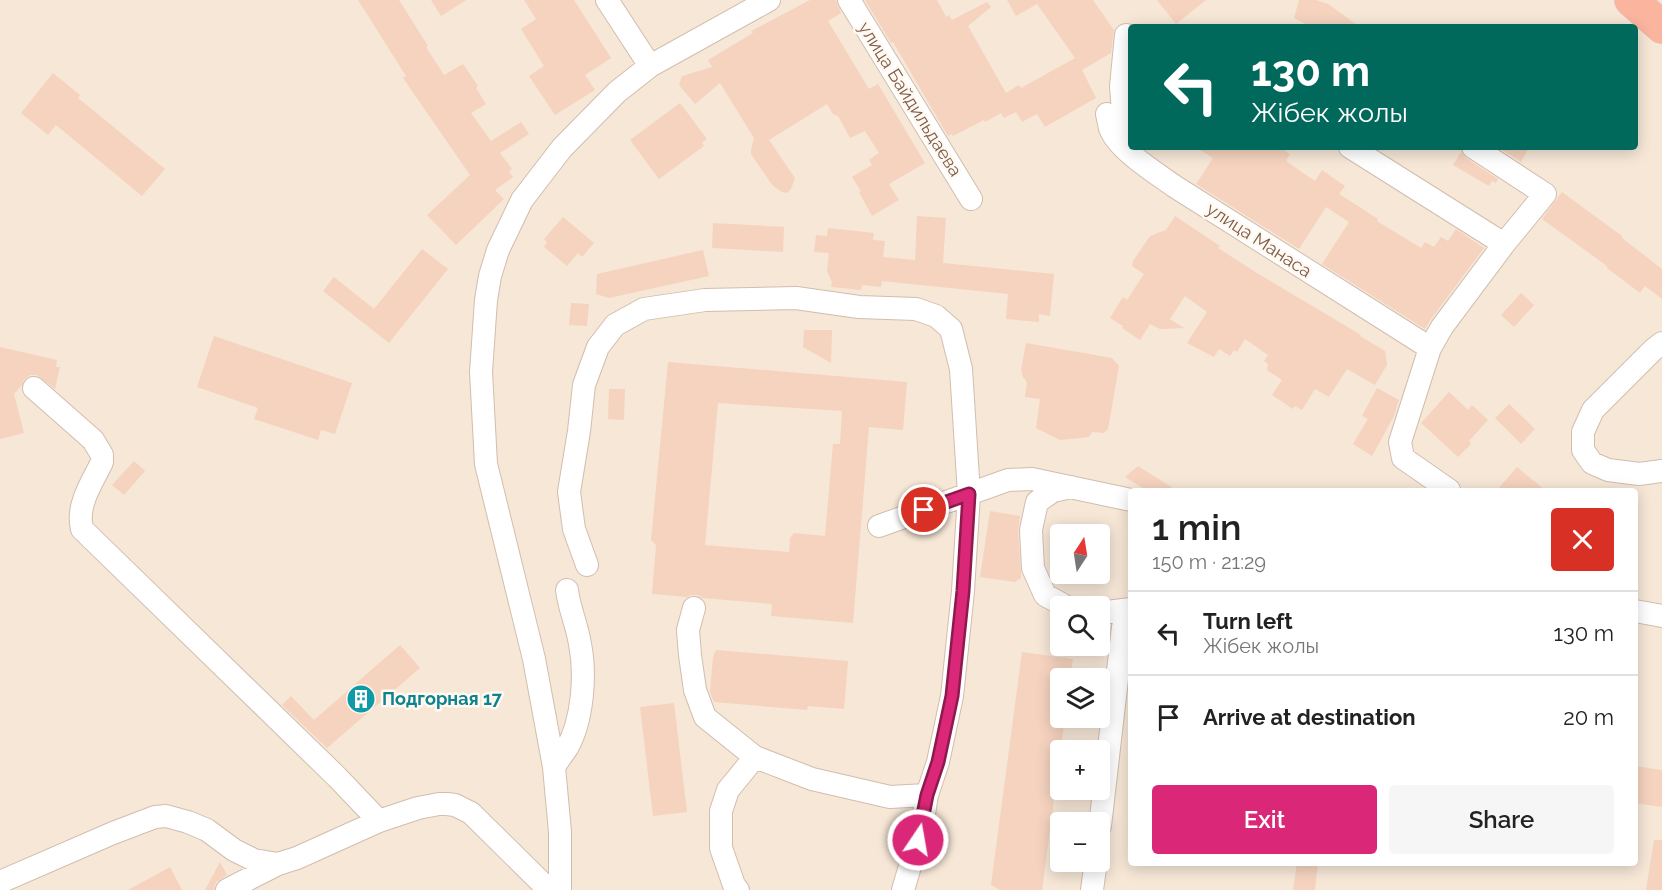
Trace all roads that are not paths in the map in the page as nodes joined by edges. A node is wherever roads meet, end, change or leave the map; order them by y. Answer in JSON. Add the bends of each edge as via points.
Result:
{"nodes":[{"id":1,"x":607,"y":0,"type":"edge"},
{"id":2,"x":769,"y":0,"type":"edge"},
{"id":3,"x":849,"y":0,"type":"edge"},
{"id":4,"x":1631,"y":0,"type":"edge"},
{"id":5,"x":1662,"y":27,"type":"edge"},
{"id":6,"x":1126,"y":35,"type":"dead end"},
{"id":7,"x":650,"y":66,"type":"junction"},
{"id":8,"x":1107,"y":114,"type":"dead end"},
{"id":9,"x":1127,"y":150,"type":"junction"},
{"id":10,"x":1355,"y":150,"type":"edge"},
{"id":11,"x":1478,"y":150,"type":"edge"},
{"id":12,"x":971,"y":199,"type":"dead end"},
{"id":13,"x":1504,"y":244,"type":"junction"},
{"id":14,"x":1662,"y":343,"type":"edge"},
{"id":15,"x":1430,"y":348,"type":"junction"},
{"id":16,"x":34,"y":388,"type":"dead end"},
{"id":17,"x":1662,"y":471,"type":"edge"},
{"id":18,"x":1071,"y":487,"type":"junction"},
{"id":19,"x":1446,"y":488,"type":"edge"},
{"id":20,"x":969,"y":494,"type":"junction"},
{"id":21,"x":1128,"y":499,"type":"edge"},
{"id":22,"x":879,"y":526,"type":"dead end"},
{"id":23,"x":587,"y":565,"type":"dead end"},
{"id":24,"x":567,"y":590,"type":"dead end"},
{"id":25,"x":1050,"y":598,"type":"edge"},
{"id":26,"x":694,"y":608,"type":"dead end"},
{"id":27,"x":1638,"y":612,"type":"edge"},
{"id":28,"x":1110,"y":613,"type":"edge"},
{"id":29,"x":1128,"y":616,"type":"edge"},
{"id":30,"x":1662,"y":616,"type":"edge"},
{"id":31,"x":755,"y":757,"type":"junction"},
{"id":32,"x":554,"y":767,"type":"junction"},
{"id":33,"x":927,"y":795,"type":"junction"},
{"id":34,"x":1102,"y":812,"type":"edge"},
{"id":35,"x":379,"y":821,"type":"junction"},
{"id":36,"x":278,"y":864,"type":"junction"},
{"id":37,"x":1094,"y":872,"type":"edge"},
{"id":38,"x":0,"y":882,"type":"edge"},
{"id":39,"x":226,"y":890,"type":"edge"},
{"id":40,"x":549,"y":890,"type":"edge"},
{"id":41,"x":560,"y":890,"type":"edge"},
{"id":42,"x":738,"y":890,"type":"edge"},
{"id":43,"x":903,"y":890,"type":"edge"},
{"id":44,"x":1092,"y":890,"type":"edge"}],
"edges":[{"from":1,"to":7,"type":"street"},
{"from":2,"to":7,"type":"street"},
{"from":3,"to":12,"type":"street","name":"улица Байдильдаева"},
{"from":4,"to":5,"type":"highway"},
{"from":6,"to":9,"type":"street","via":[[1120,86]]},
{"from":7,"to":32,"type":"street","via":[[617,92],[562,148],[522,200],[498,250],[486,300],[481,372],[486,464],[534,659]]},
{"from":8,"to":9,"type":"street","name":"улица Манаса","via":[[1110,130]]},
{"from":9,"to":15,"type":"street","name":"улица Манаса","via":[[1174,186]]},
{"from":10,"to":13,"type":"street"},
{"from":11,"to":13,"type":"street","via":[[1545,194]]},
{"from":13,"to":15,"type":"street"},
{"from":14,"to":17,"type":"street","via":[[1593,410],[1583,432],[1583,450],[1592,463],[1608,470],[1639,474]]},
{"from":15,"to":19,"type":"street","via":[[1400,442],[1403,458]]},
{"from":16,"to":35,"type":"street","via":[[93,440],[102,455],[82,504],[82,529]]},
{"from":18,"to":20,"type":"street","via":[[1032,479],[1008,480]]},
{"from":18,"to":21,"type":"street"},
{"from":18,"to":25,"type":"street","via":[[1053,491],[1037,502],[1031,530],[1033,568],[1044,595]]},
{"from":20,"to":22,"type":"street"},
{"from":20,"to":23,"type":"street","via":[[961,369],[951,329],[936,316],[916,309],[859,307],[796,298],[705,300],[644,309],[615,325],[598,347],[584,385],[569,492],[573,529]]},
{"from":20,"to":33,"type":"street","via":[[952,696]]},
{"from":24,"to":32,"type":"street","via":[[584,676],[579,714],[568,746]]},
{"from":26,"to":31,"type":"street","via":[[688,630],[689,647],[695,690],[705,717]]},
{"from":27,"to":30,"type":"street"},
{"from":28,"to":29,"type":"street"},
{"from":29,"to":34,"type":"street"},
{"from":31,"to":33,"type":"street","via":[[812,779],[879,795]]},
{"from":31,"to":42,"type":"street","via":[[728,790],[721,812],[721,848]]},
{"from":32,"to":41,"type":"street"},
{"from":33,"to":43,"type":"street"},
{"from":35,"to":36,"type":"street"},
{"from":35,"to":40,"type":"street","via":[[418,808],[455,805],[471,813]]},
{"from":36,"to":38,"type":"street","via":[[254,860],[207,830],[166,816],[147,819]]},
{"from":36,"to":39,"type":"street"},
{"from":37,"to":44,"type":"street"}]}
